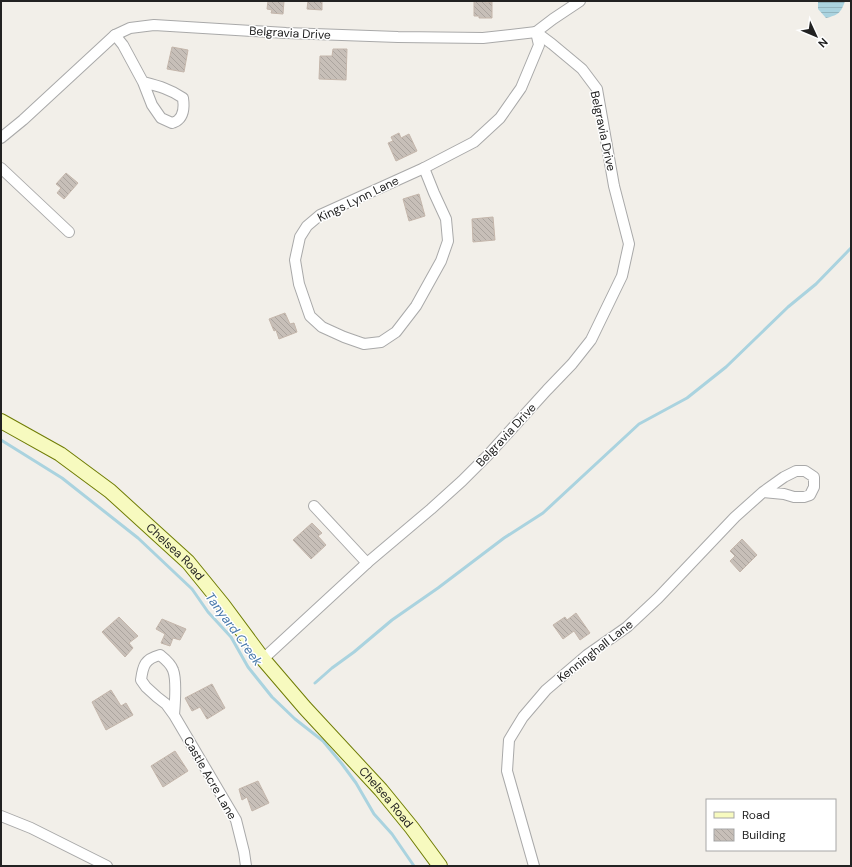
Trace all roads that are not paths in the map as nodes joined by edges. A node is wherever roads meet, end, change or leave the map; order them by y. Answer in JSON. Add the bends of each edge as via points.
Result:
{"nodes":[{"id":1,"x":580,"y":1,"type":"edge"},
{"id":2,"x":536,"y":32,"type":"junction"},
{"id":3,"x":115,"y":35,"type":"junction"},
{"id":4,"x":143,"y":82,"type":"junction"},
{"id":5,"x":1,"y":138,"type":"edge"},
{"id":6,"x":1,"y":168,"type":"edge"},
{"id":7,"x":424,"y":168,"type":"junction"},
{"id":8,"x":69,"y":232,"type":"dead end"},
{"id":9,"x":1,"y":421,"type":"edge"},
{"id":10,"x":763,"y":492,"type":"junction"},
{"id":11,"x":314,"y":506,"type":"dead end"},
{"id":12,"x":367,"y":563,"type":"junction"},
{"id":13,"x":263,"y":659,"type":"junction"},
{"id":14,"x":174,"y":715,"type":"junction"},
{"id":15,"x":1,"y":816,"type":"edge"},
{"id":16,"x":107,"y":866,"type":"edge"},
{"id":17,"x":246,"y":866,"type":"edge"},
{"id":18,"x":440,"y":866,"type":"edge"},
{"id":19,"x":534,"y":866,"type":"edge"}],
"edges":[{"from":1,"to":2,"type":"street"},
{"from":2,"to":3,"type":"street","name":"Belgravia Drive","via":[[483,38],[398,37],[154,25],[130,28]]},
{"from":2,"to":7,"type":"street","name":"Kings Lynn Lane","via":[[539,45],[521,88],[500,118],[474,142]]},
{"from":2,"to":12,"type":"street","name":"Belgravia Drive","via":[[582,69],[597,89],[614,186],[629,244],[622,276],[591,340],[572,364],[462,481]]},
{"from":3,"to":4,"type":"street"},
{"from":3,"to":5,"type":"street","name":"Belgravia Drive"},
{"from":4,"to":4,"type":"street","via":[[152,105],[161,118],[172,123],[178,120],[182,114],[183,98],[165,88]]},
{"from":6,"to":8,"type":"street"},
{"from":7,"to":7,"type":"street","name":"Kings Lynn Lane","via":[[446,219],[448,241],[441,261],[416,306],[396,332],[381,342],[364,344],[322,328],[310,316],[294,260],[300,237],[307,226],[320,215]]},
{"from":9,"to":13,"type":"street","name":"Chelsea Road","via":[[60,454],[110,491],[188,562]]},
{"from":10,"to":10,"type":"street","name":"Kenninghall Lane","via":[[796,471],[805,471],[814,477],[814,487],[810,495],[804,497],[794,498],[784,494]]},
{"from":10,"to":19,"type":"street","name":"Kenninghall Lane","via":[[735,517],[628,627],[581,660],[546,690],[523,717],[509,740],[507,771]]},
{"from":11,"to":12,"type":"street"},
{"from":12,"to":13,"type":"street","name":"Belgravia Drive"},
{"from":13,"to":18,"type":"street","name":"Chelsea Road","via":[[381,790]]},
{"from":14,"to":14,"type":"street","name":"Castle Acre Lane","via":[[141,680],[145,663],[152,657],[160,655],[173,670]]},
{"from":14,"to":17,"type":"street","name":"Castle Acre Lane","via":[[236,820]]},
{"from":15,"to":16,"type":"street"}]}
